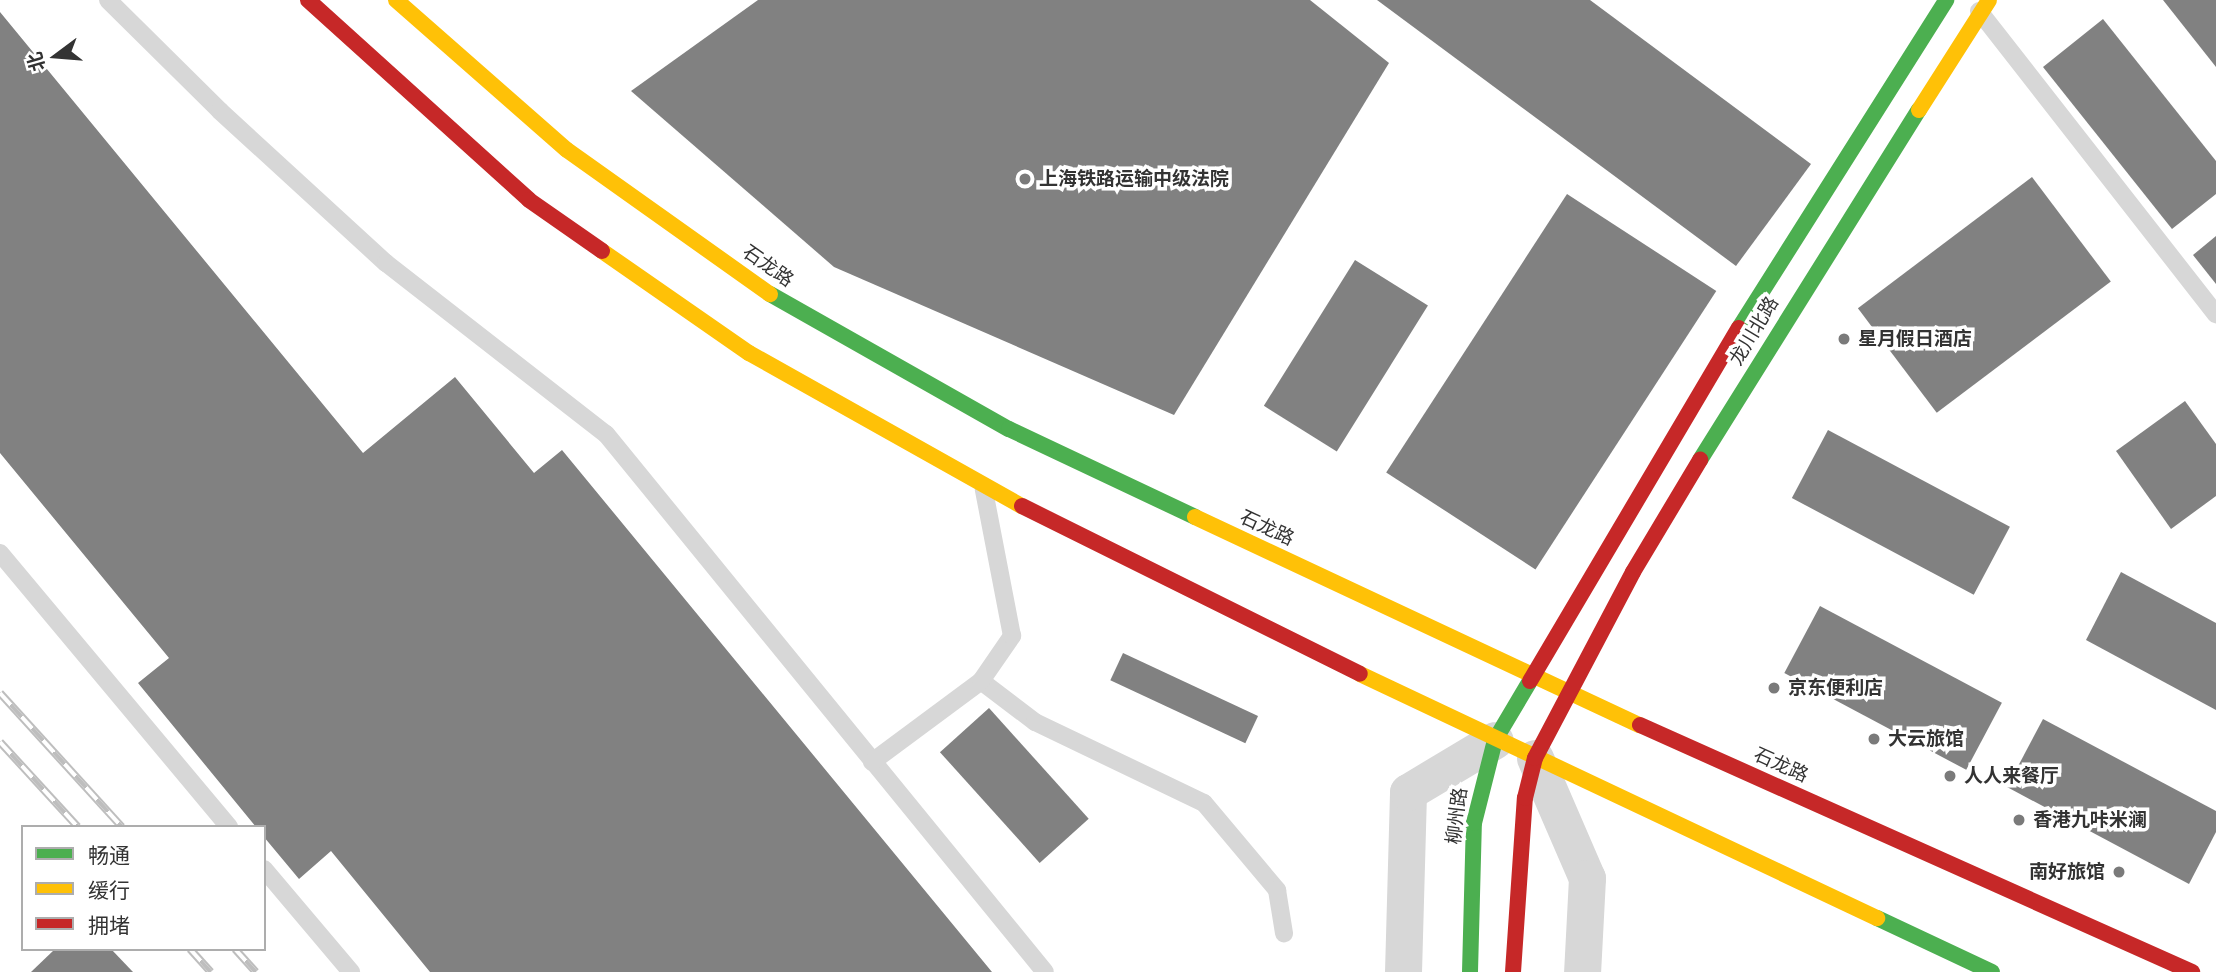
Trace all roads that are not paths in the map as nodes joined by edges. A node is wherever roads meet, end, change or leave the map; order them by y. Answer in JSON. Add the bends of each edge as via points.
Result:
{"nodes":[{"id":1,"x":108,"y":0,"type":"edge"},
{"id":2,"x":308,"y":0,"type":"edge"},
{"id":3,"x":396,"y":0,"type":"edge"},
{"id":4,"x":1946,"y":0,"type":"edge"},
{"id":5,"x":1963,"y":0,"type":"edge"},
{"id":6,"x":1984,"y":6,"type":"edge"},
{"id":7,"x":2216,"y":314,"type":"edge"},
{"id":8,"x":983,"y":487,"type":"junction"},
{"id":9,"x":0,"y":553,"type":"edge"},
{"id":10,"x":1530,"y":676,"type":"junction"},
{"id":11,"x":981,"y":681,"type":"junction"},
{"id":12,"x":1567,"y":692,"type":"junction"},
{"id":13,"x":1495,"y":740,"type":"junction"},
{"id":14,"x":1535,"y":758,"type":"junction"},
{"id":15,"x":872,"y":762,"type":"junction"},
{"id":16,"x":227,"y":825,"type":"edge"},
{"id":17,"x":266,"y":871,"type":"edge"},
{"id":18,"x":1284,"y":933,"type":"dead end"},
{"id":19,"x":351,"y":972,"type":"edge"},
{"id":20,"x":1045,"y":972,"type":"edge"},
{"id":21,"x":1403,"y":972,"type":"edge"},
{"id":22,"x":1470,"y":972,"type":"edge"},
{"id":23,"x":1513,"y":972,"type":"edge"},
{"id":24,"x":1582,"y":972,"type":"edge"},
{"id":25,"x":1992,"y":972,"type":"edge"},
{"id":26,"x":2192,"y":972,"type":"edge"}],
"edges":[{"from":1,"to":15,"type":"lane","via":[[220,111],[386,263],[606,435]]},
{"from":2,"to":8,"type":"main road","via":[[529,200],[749,353]]},
{"from":3,"to":10,"type":"main road","name":"石龙路","via":[[567,150],[786,304],[1009,429]]},
{"from":4,"to":10,"type":"main road","name":"龙川北路","via":[[1754,302]]},
{"from":5,"to":6,"type":"lane"},
{"from":6,"to":7,"type":"lane"},
{"from":6,"to":12,"type":"main road","name":"龙川北路","via":[[1784,320]]},
{"from":8,"to":11,"type":"lane","via":[[1012,636]]},
{"from":8,"to":13,"type":"main road"},
{"from":9,"to":16,"type":"lane"},
{"from":10,"to":12,"type":"main road","name":"石龙路"},
{"from":10,"to":13,"type":"main road","name":"柳州路"},
{"from":11,"to":15,"type":"lane"},
{"from":11,"to":18,"type":"lane","via":[[1035,722],[1204,803],[1277,890]]},
{"from":12,"to":14,"type":"main road"},
{"from":12,"to":26,"type":"main road","name":"石龙路"},
{"from":13,"to":14,"type":"main road"},
{"from":13,"to":21,"type":"street","via":[[1408,792]]},
{"from":13,"to":22,"type":"main road","name":"柳州路","via":[[1474,823]]},
{"from":14,"to":23,"type":"main road","via":[[1519,845]]},
{"from":14,"to":24,"type":"street","via":[[1587,877]]},
{"from":14,"to":25,"type":"main road"},
{"from":15,"to":20,"type":"lane"},
{"from":17,"to":19,"type":"lane"}]}
